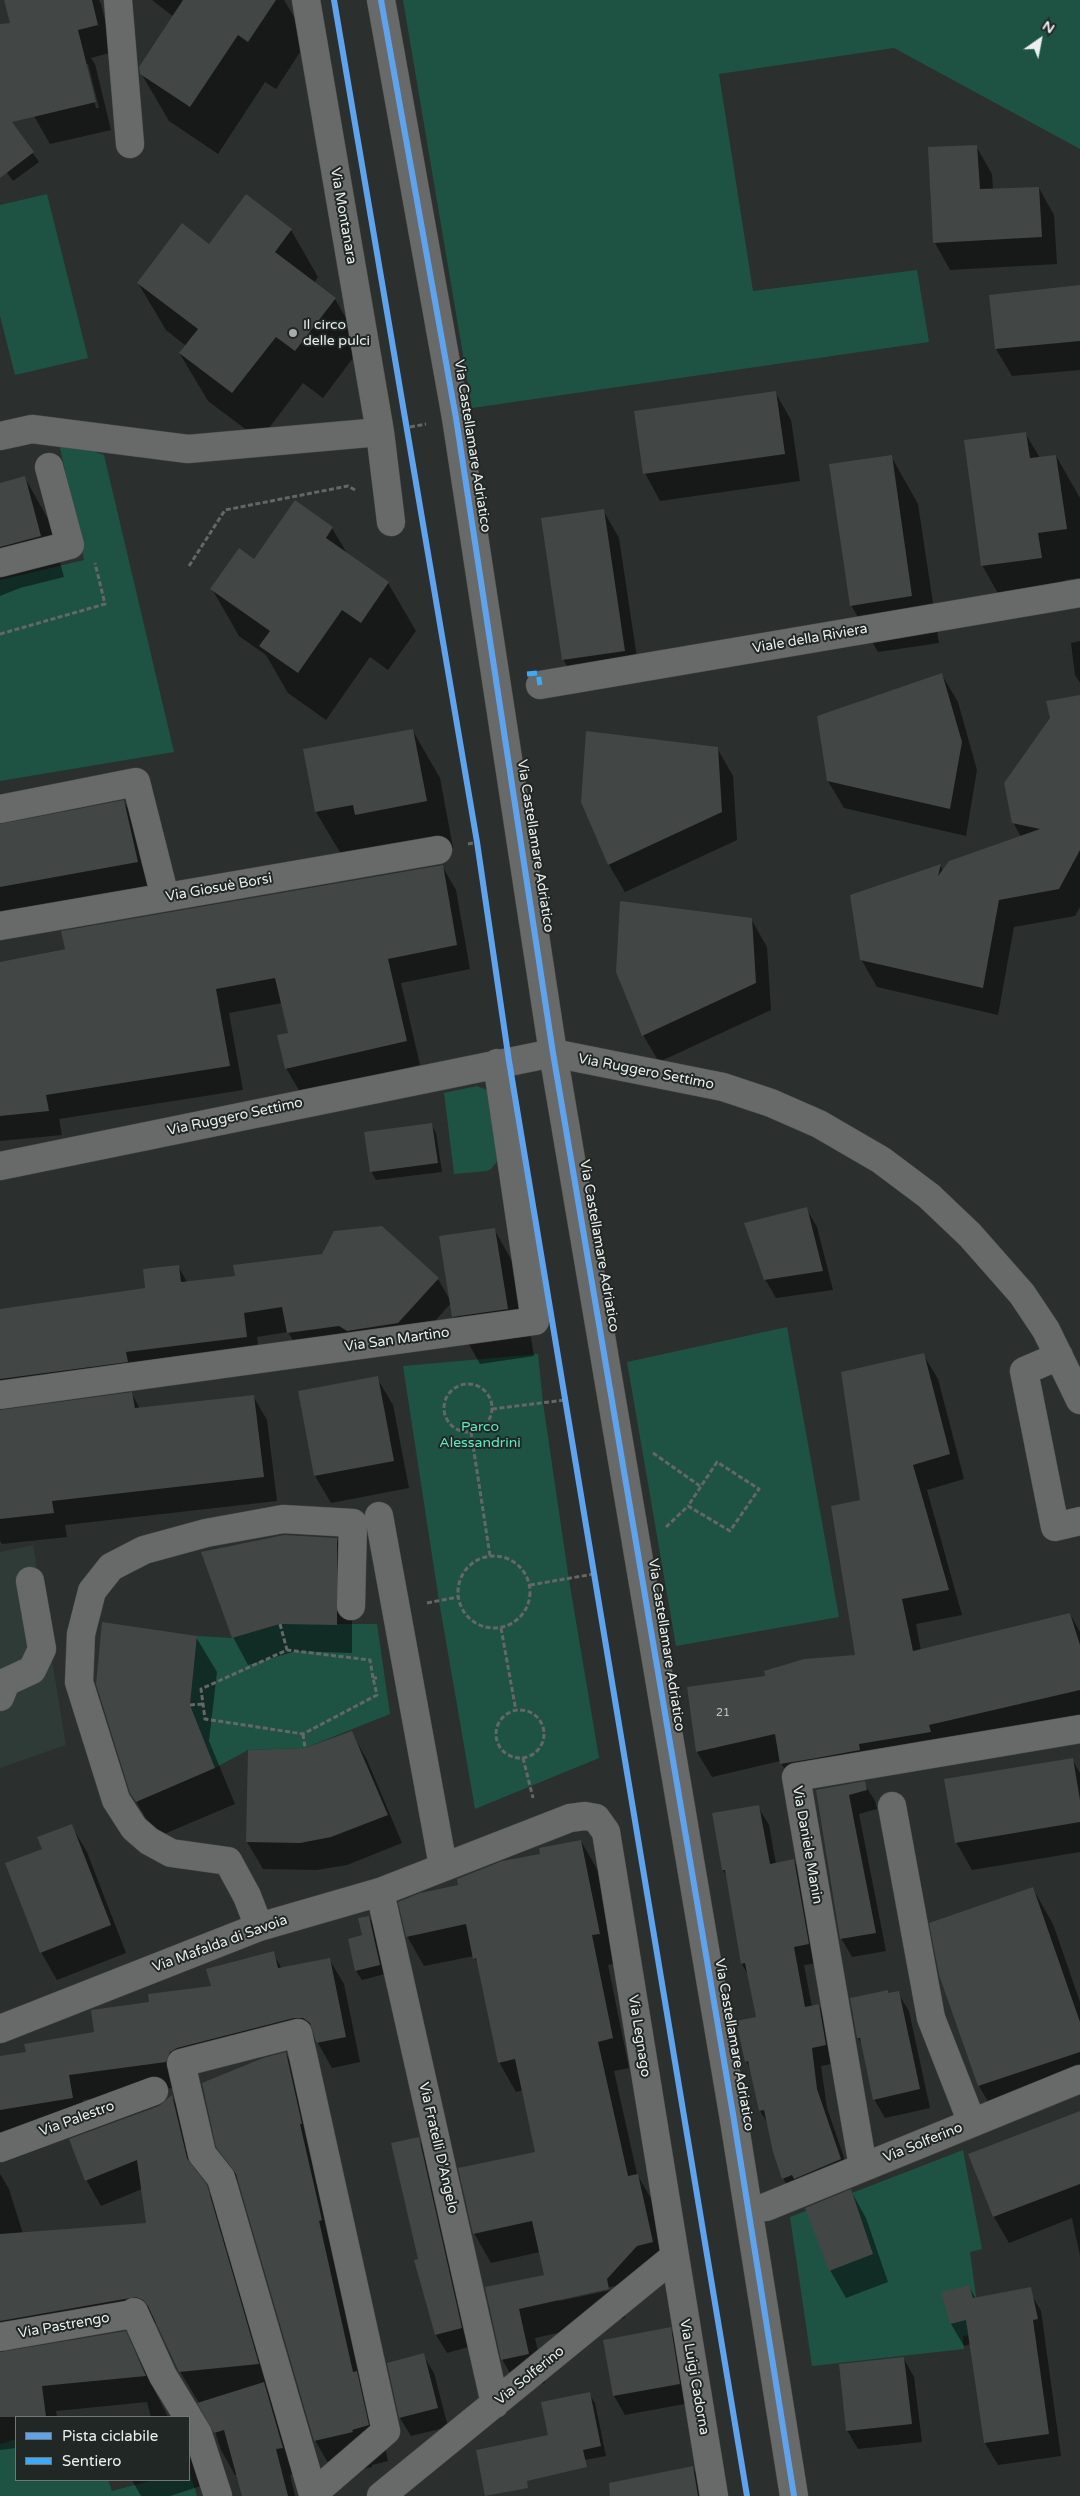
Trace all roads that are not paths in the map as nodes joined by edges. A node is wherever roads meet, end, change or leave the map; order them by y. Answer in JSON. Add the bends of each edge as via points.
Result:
{"nodes":[{"id":1,"x":118,"y":0,"type":"edge"},
{"id":2,"x":306,"y":0,"type":"edge"},
{"id":3,"x":381,"y":0,"type":"edge"},
{"id":4,"x":130,"y":144,"type":"dead end"},
{"id":5,"x":380,"y":432,"type":"junction"},
{"id":6,"x":0,"y":436,"type":"edge"},
{"id":7,"x":49,"y":467,"type":"dead end"},
{"id":8,"x":390,"y":515,"type":"road end"},
{"id":9,"x":0,"y":563,"type":"edge"},
{"id":10,"x":1080,"y":593,"type":"edge"},
{"id":11,"x":540,"y":685,"type":"dead end"},
{"id":12,"x":0,"y":809,"type":"edge"},
{"id":13,"x":438,"y":850,"type":"dead end"},
{"id":14,"x":165,"y":897,"type":"junction"},
{"id":15,"x":0,"y":926,"type":"edge"},
{"id":16,"x":553,"y":1053,"type":"junction"},
{"id":17,"x":497,"y":1063,"type":"junction"},
{"id":18,"x":0,"y":1166,"type":"edge"},
{"id":19,"x":1059,"y":1356,"type":"junction"},
{"id":20,"x":0,"y":1394,"type":"edge"},
{"id":21,"x":1080,"y":1400,"type":"edge"},
{"id":22,"x":379,"y":1516,"type":"dead end"},
{"id":23,"x":1080,"y":1521,"type":"edge"},
{"id":24,"x":30,"y":1581,"type":"dead end"},
{"id":25,"x":351,"y":1606,"type":"dead end"},
{"id":26,"x":0,"y":1697,"type":"edge"},
{"id":27,"x":1080,"y":1729,"type":"edge"},
{"id":28,"x":892,"y":1806,"type":"dead end"},
{"id":29,"x":596,"y":1818,"type":"joint"},
{"id":30,"x":443,"y":1866,"type":"junction"},
{"id":31,"x":380,"y":1892,"type":"junction"},
{"id":32,"x":258,"y":1927,"type":"junction"},
{"id":33,"x":0,"y":2029,"type":"edge"},
{"id":34,"x":1080,"y":2079,"type":"edge"},
{"id":35,"x":154,"y":2091,"type":"dead end"},
{"id":36,"x":972,"y":2123,"type":"junction"},
{"id":37,"x":0,"y":2148,"type":"edge"},
{"id":38,"x":862,"y":2167,"type":"junction"},
{"id":39,"x":766,"y":2207,"type":"dead end"},
{"id":40,"x":674,"y":2257,"type":"junction"},
{"id":41,"x":0,"y":2336,"type":"edge"},
{"id":42,"x":495,"y":2404,"type":"junction"},
{"id":43,"x":187,"y":2416,"type":"edge"},
{"id":44,"x":190,"y":2421,"type":"edge"},
{"id":45,"x":313,"y":2495,"type":"edge"},
{"id":46,"x":384,"y":2495,"type":"edge"},
{"id":47,"x":218,"y":2496,"type":"edge"},
{"id":48,"x":714,"y":2496,"type":"edge"},
{"id":49,"x":794,"y":2496,"type":"edge"}],
"edges":[{"from":1,"to":4,"type":"street"},
{"from":2,"to":5,"type":"street","name":"Via Montanara"},
{"from":3,"to":16,"type":"street","name":"Via Castellamare Adriatico","via":[[456,418]]},
{"from":5,"to":6,"type":"street","via":[[188,449],[32,429]]},
{"from":5,"to":8,"type":"street","name":"Via Montanara"},
{"from":7,"to":9,"type":"street","via":[[70,544]]},
{"from":10,"to":11,"type":"street","name":"Viale della Riviera"},
{"from":12,"to":14,"type":"street","via":[[136,782]]},
{"from":13,"to":14,"type":"street","name":"Via Giosuè Borsi"},
{"from":14,"to":15,"type":"street","name":"Via Giosuè Borsi"},
{"from":16,"to":17,"type":"street","name":"Via Ruggero Settimo"},
{"from":16,"to":19,"type":"street","name":"Via Ruggero Settimo","via":[[723,1087],[819,1124],[876,1169],[928,1196],[970,1235],[1022,1294]]},
{"from":16,"to":49,"type":"street","name":"Via Castellamare Adriatico","via":[[732,2104]]},
{"from":17,"to":18,"type":"street","name":"Via Ruggero Settimo"},
{"from":17,"to":20,"type":"street","name":"Via San Martino","via":[[535,1321]]},
{"from":19,"to":21,"type":"street","name":"Via Ruggero Settimo"},
{"from":19,"to":23,"type":"street","via":[[1024,1371],[1054,1527]]},
{"from":22,"to":30,"type":"street"},
{"from":24,"to":26,"type":"street","via":[[42,1649],[32,1670],[6,1682]]},
{"from":25,"to":32,"type":"street","via":[[353,1524],[283,1519],[206,1533],[144,1550],[111,1567],[92,1590],[81,1634],[79,1682],[116,1800],[134,1828],[171,1853],[228,1861],[247,1896]]},
{"from":27,"to":38,"type":"street","name":"Via Daniele Manin","via":[[796,1777]]},
{"from":28,"to":36,"type":"street","via":[[931,2018]]},
{"from":29,"to":30,"type":"street","name":"Via Mafalda di Savoia","via":[[570,1818]]},
{"from":29,"to":40,"type":"street","name":"Via Legnago","via":[[606,1832]]},
{"from":30,"to":31,"type":"street","name":"Via Mafalda di Savoia"},
{"from":31,"to":32,"type":"street","name":"Via Mafalda di Savoia"},
{"from":31,"to":42,"type":"street","name":"Via Fratelli D'Angelo"},
{"from":32,"to":33,"type":"street","name":"Via Mafalda di Savoia"},
{"from":34,"to":36,"type":"street","name":"Via Solferino"},
{"from":35,"to":37,"type":"street","name":"Via Palestro"},
{"from":36,"to":38,"type":"street","name":"Via Solferino"},
{"from":38,"to":39,"type":"street","name":"Via Solferino"},
{"from":40,"to":42,"type":"street","name":"Via Solferino"},
{"from":40,"to":48,"type":"street","name":"Via Luigi Cadorna"},
{"from":41,"to":43,"type":"street","name":"Via Pastrengo","via":[[131,2313]]},
{"from":42,"to":46,"type":"street","name":"Via Solferino"},
{"from":44,"to":47,"type":"street","via":[[198,2434]]},
{"from":45,"to":45,"type":"street","via":[[386,2431],[298,2033],[181,2062],[202,2154],[222,2178]]}]}
